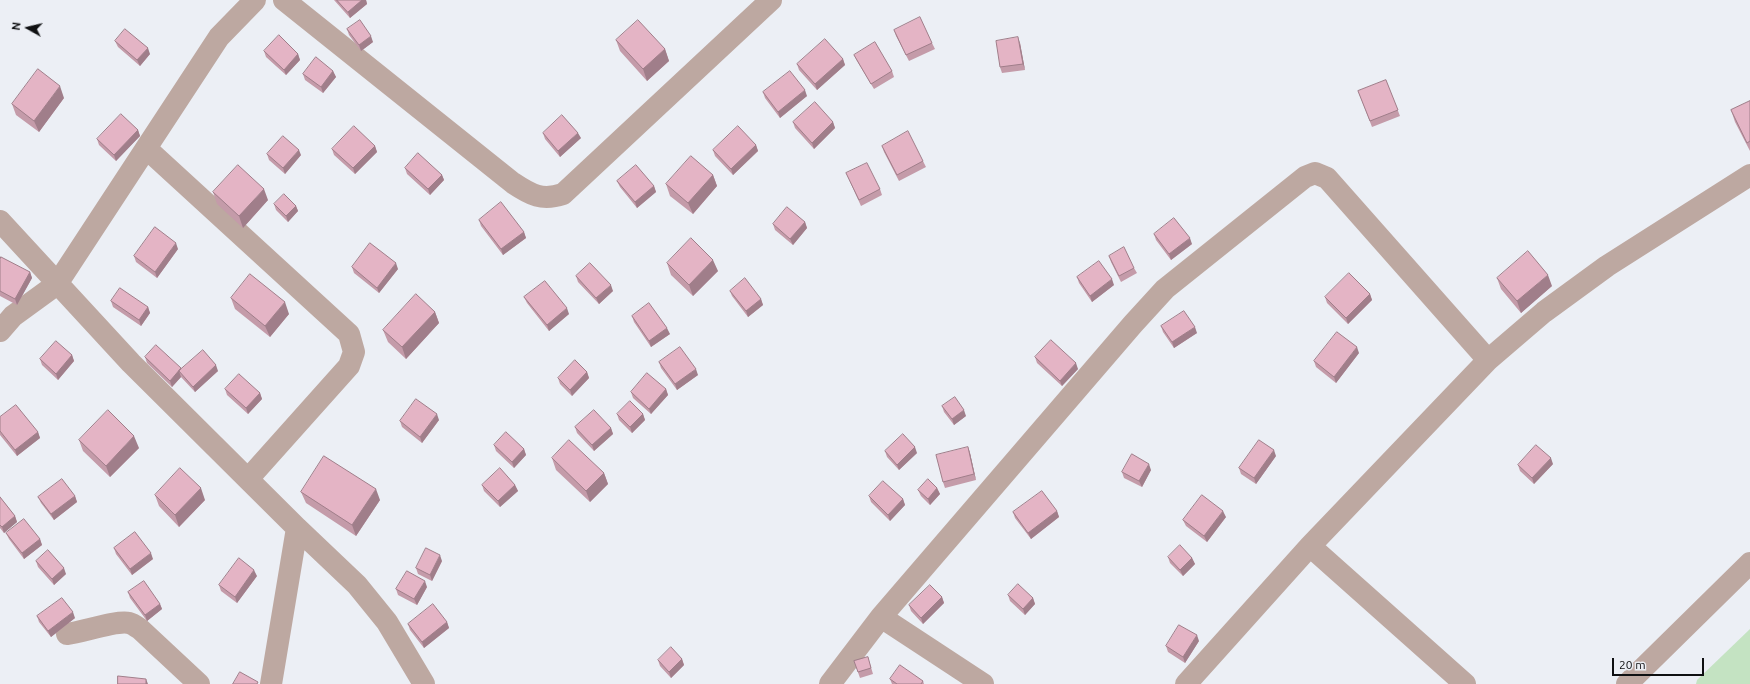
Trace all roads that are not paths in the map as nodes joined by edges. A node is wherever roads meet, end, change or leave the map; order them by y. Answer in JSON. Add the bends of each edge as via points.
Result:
{"nodes":[{"id":1,"x":255,"y":0,"type":"edge"},
{"id":2,"x":284,"y":0,"type":"edge"},
{"id":3,"x":771,"y":0,"type":"edge"},
{"id":4,"x":146,"y":148,"type":"junction"},
{"id":5,"x":1750,"y":175,"type":"edge"},
{"id":6,"x":0,"y":221,"type":"edge"},
{"id":7,"x":57,"y":284,"type":"junction"},
{"id":8,"x":0,"y":331,"type":"edge"},
{"id":9,"x":1488,"y":360,"type":"junction"},
{"id":10,"x":248,"y":479,"type":"junction"},
{"id":11,"x":297,"y":528,"type":"junction"},
{"id":12,"x":1310,"y":546,"type":"junction"},
{"id":13,"x":1750,"y":563,"type":"edge"},
{"id":14,"x":881,"y":617,"type":"junction"},
{"id":15,"x":67,"y":634,"type":"dead end"},
{"id":16,"x":199,"y":684,"type":"edge"},
{"id":17,"x":271,"y":684,"type":"edge"},
{"id":18,"x":424,"y":684,"type":"edge"},
{"id":19,"x":830,"y":684,"type":"edge"},
{"id":20,"x":983,"y":684,"type":"edge"},
{"id":21,"x":1186,"y":684,"type":"edge"},
{"id":22,"x":1465,"y":684,"type":"edge"},
{"id":23,"x":1627,"y":684,"type":"edge"}],
"edges":[{"from":1,"to":4,"type":"street","via":[[219,37]]},
{"from":2,"to":3,"type":"street","via":[[514,183],[529,193],[550,198],[564,194]]},
{"from":4,"to":7,"type":"street"},
{"from":4,"to":10,"type":"street","via":[[349,334],[354,352],[349,366]]},
{"from":5,"to":9,"type":"street","via":[[1607,266],[1544,312]]},
{"from":6,"to":7,"type":"street"},
{"from":7,"to":8,"type":"street","via":[[13,316]]},
{"from":7,"to":10,"type":"street","via":[[131,363]]},
{"from":9,"to":12,"type":"street"},
{"from":9,"to":14,"type":"street","via":[[1327,178],[1315,173],[1305,177],[1165,289]]},
{"from":10,"to":11,"type":"street"},
{"from":11,"to":17,"type":"street"},
{"from":11,"to":18,"type":"street","via":[[357,585],[387,622]]},
{"from":12,"to":21,"type":"street"},
{"from":12,"to":22,"type":"street"},
{"from":13,"to":23,"type":"street"},
{"from":14,"to":19,"type":"street"},
{"from":14,"to":20,"type":"street"},
{"from":15,"to":16,"type":"street","via":[[119,622],[130,623],[140,629]]}]}
